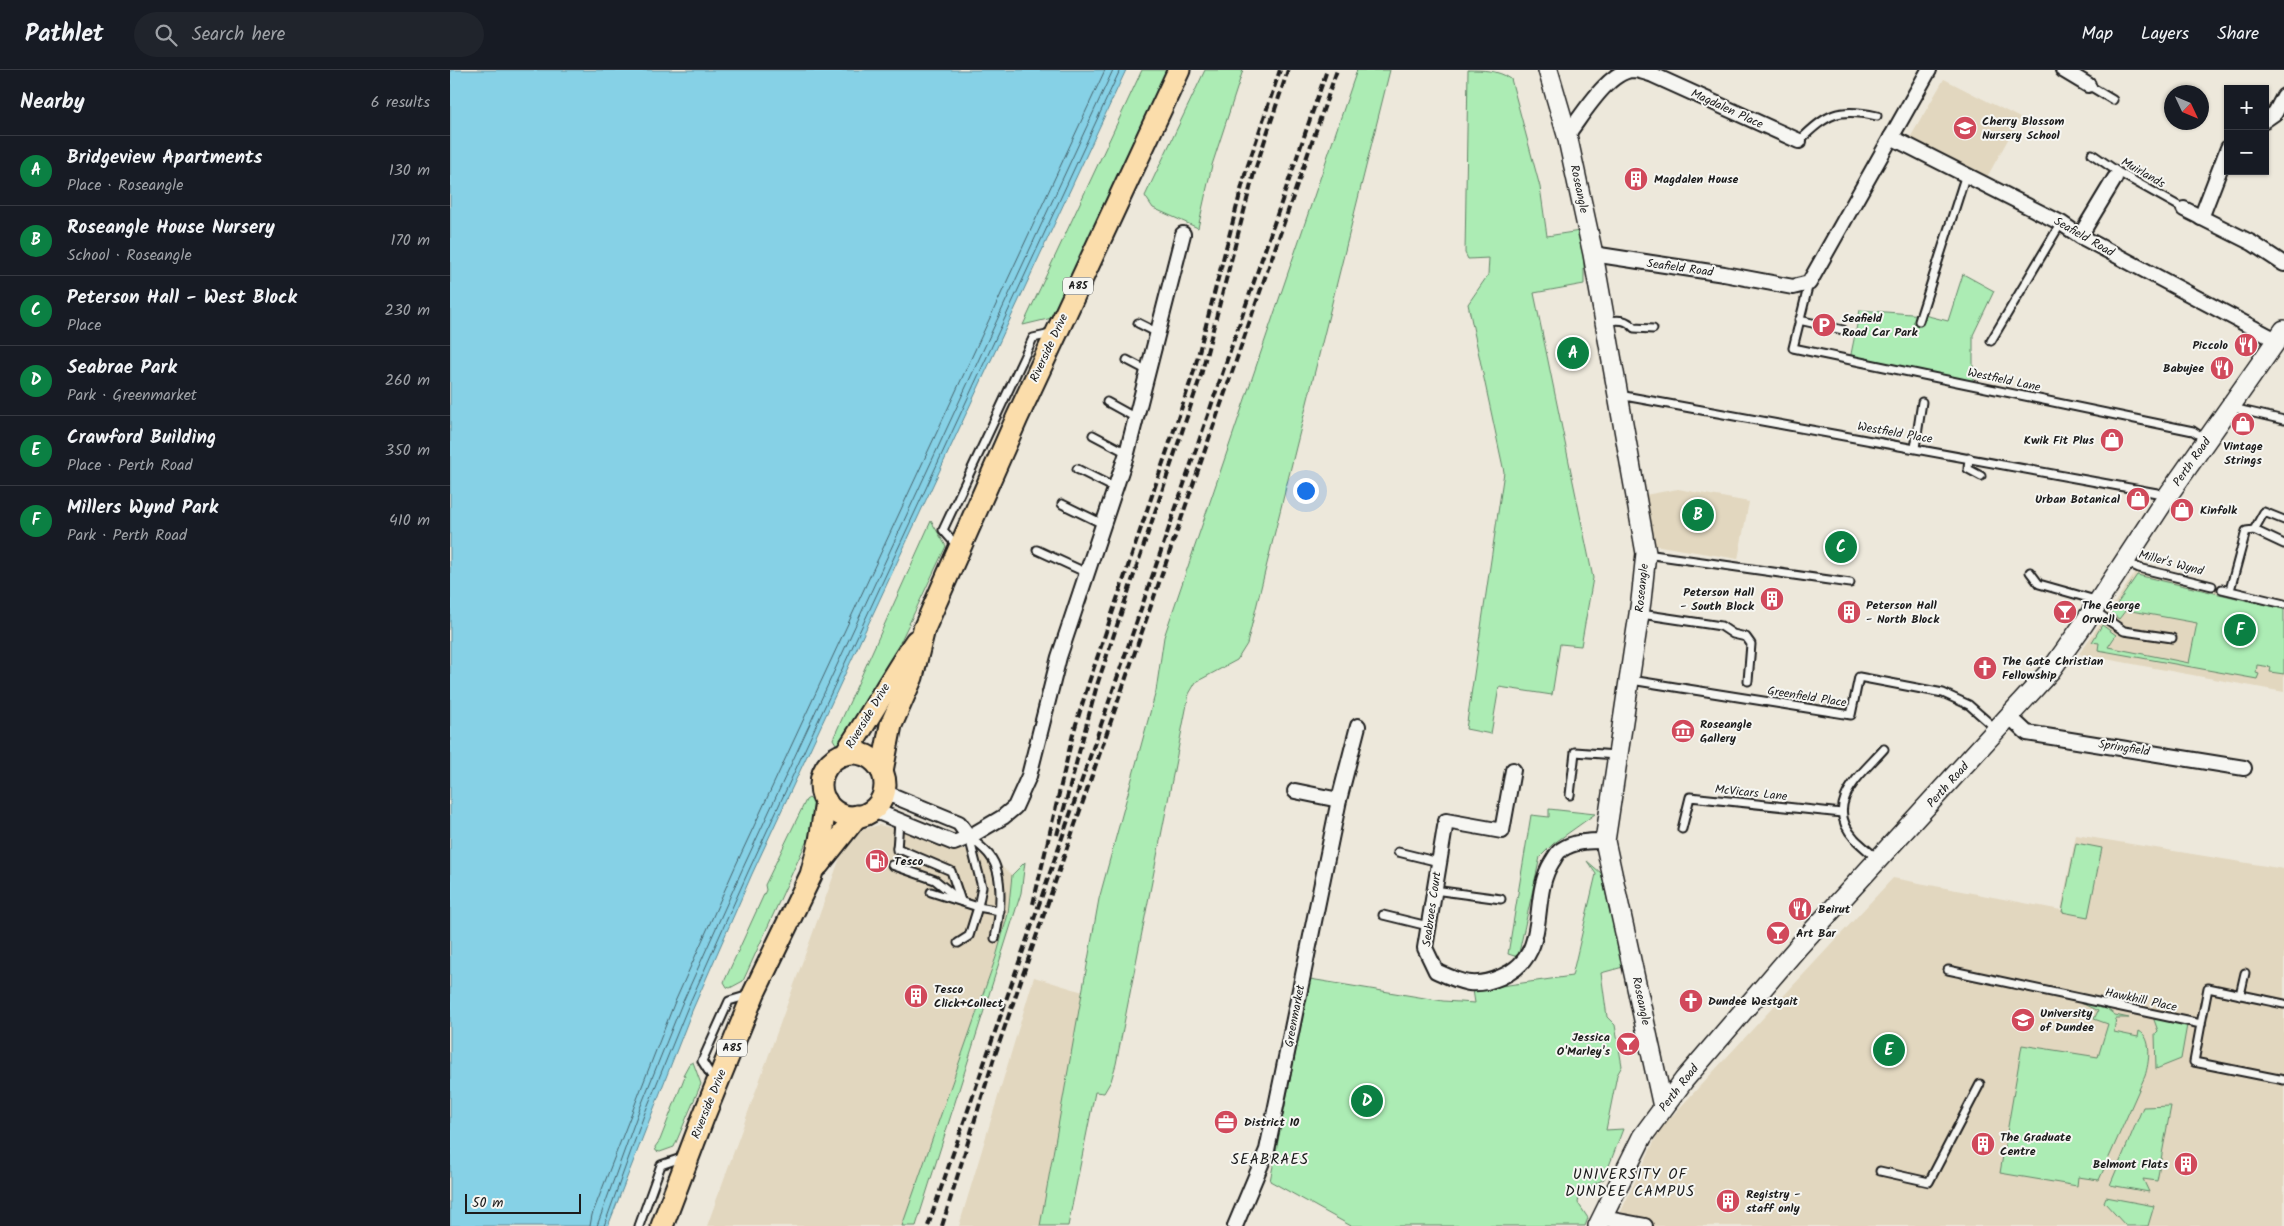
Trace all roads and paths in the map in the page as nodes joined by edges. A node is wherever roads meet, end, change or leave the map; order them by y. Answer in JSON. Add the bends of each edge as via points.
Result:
{"nodes":[{"id":1,"x":1178,"y":70,"type":"edge"},
{"id":2,"x":1548,"y":70,"type":"edge"},
{"id":3,"x":1929,"y":70,"type":"edge"},
{"id":4,"x":2063,"y":70,"type":"edge"},
{"id":5,"x":2088,"y":85,"type":"joint"},
{"id":6,"x":2284,"y":96,"type":"edge"},
{"id":7,"x":2113,"y":100,"type":"dead end"},
{"id":8,"x":1877,"y":116,"type":"dead end"},
{"id":9,"x":2269,"y":117,"type":"edge"},
{"id":10,"x":1567,"y":135,"type":"junction"},
{"id":11,"x":1891,"y":137,"type":"junction"},
{"id":12,"x":1799,"y":141,"type":"joint"},
{"id":13,"x":2092,"y":154,"type":"dead end"},
{"id":14,"x":2224,"y":158,"type":"edge"},
{"id":15,"x":1966,"y":174,"type":"junction"},
{"id":16,"x":2115,"y":178,"type":"dead end"},
{"id":17,"x":2184,"y":209,"type":"joint"},
{"id":18,"x":2201,"y":218,"type":"junction"},
{"id":19,"x":2061,"y":222,"type":"junction"},
{"id":20,"x":1183,"y":234,"type":"dead end"},
{"id":21,"x":2080,"y":236,"type":"junction"},
{"id":22,"x":1593,"y":254,"type":"junction"},
{"id":23,"x":2284,"y":264,"type":"edge"},
{"id":24,"x":1809,"y":283,"type":"junction"},
{"id":25,"x":1800,"y":320,"type":"junction"},
{"id":26,"x":1920,"y":321,"type":"dead end"},
{"id":27,"x":1605,"y":322,"type":"junction"},
{"id":28,"x":1138,"y":323,"type":"dead end"},
{"id":29,"x":1652,"y":329,"type":"dead end"},
{"id":30,"x":1843,"y":330,"type":"dead end"},
{"id":31,"x":1056,"y":333,"type":"junction"},
{"id":32,"x":1158,"y":333,"type":"junction"},
{"id":33,"x":2280,"y":335,"type":"edge"},
{"id":34,"x":1991,"y":341,"type":"dead end"},
{"id":35,"x":1128,"y":360,"type":"dead end"},
{"id":36,"x":1148,"y":371,"type":"junction"},
{"id":37,"x":1619,"y":395,"type":"junction"},
{"id":38,"x":1107,"y":402,"type":"dead end"},
{"id":39,"x":1922,"y":402,"type":"dead end"},
{"id":40,"x":2232,"y":404,"type":"junction"},
{"id":41,"x":1136,"y":418,"type":"junction"},
{"id":42,"x":2284,"y":420,"type":"edge"},
{"id":43,"x":1093,"y":435,"type":"dead end"},
{"id":44,"x":2207,"y":441,"type":"junction"},
{"id":45,"x":1916,"y":448,"type":"junction"},
{"id":46,"x":1127,"y":453,"type":"junction"},
{"id":47,"x":1969,"y":458,"type":"junction"},
{"id":48,"x":1077,"y":469,"type":"dead end"},
{"id":49,"x":1981,"y":476,"type":"dead end"},
{"id":50,"x":1115,"y":488,"type":"junction"},
{"id":51,"x":2166,"y":498,"type":"junction"},
{"id":52,"x":1062,"y":504,"type":"dead end"},
{"id":53,"x":2284,"y":520,"type":"edge"},
{"id":54,"x":1103,"y":524,"type":"junction"},
{"id":55,"x":2254,"y":530,"type":"junction"},
{"id":56,"x":2284,"y":544,"type":"edge"},
{"id":57,"x":960,"y":549,"type":"junction"},
{"id":58,"x":1037,"y":550,"type":"dead end"},
{"id":59,"x":1646,"y":554,"type":"junction"},
{"id":60,"x":2125,"y":561,"type":"junction"},
{"id":61,"x":2030,"y":572,"type":"dead end"},
{"id":62,"x":1087,"y":573,"type":"junction"},
{"id":63,"x":1850,"y":583,"type":"dead end"},
{"id":64,"x":2212,"y":586,"type":"dead end"},
{"id":65,"x":2284,"y":604,"type":"edge"},
{"id":66,"x":2096,"y":605,"type":"junction"},
{"id":67,"x":1639,"y":614,"type":"junction"},
{"id":68,"x":924,"y":629,"type":"junction"},
{"id":69,"x":2172,"y":638,"type":"dead end"},
{"id":70,"x":1629,"y":680,"type":"junction"},
{"id":71,"x":1748,"y":681,"type":"dead end"},
{"id":72,"x":2004,"y":724,"type":"junction"},
{"id":73,"x":1358,"y":726,"type":"dead end"},
{"id":74,"x":1884,"y":749,"type":"dead end"},
{"id":75,"x":845,"y":754,"type":"junction"},
{"id":76,"x":1618,"y":755,"type":"junction"},
{"id":77,"x":2244,"y":768,"type":"dead end"},
{"id":78,"x":1513,"y":770,"type":"dead end"},
{"id":79,"x":883,"y":781,"type":"junction"},
{"id":80,"x":1294,"y":791,"type":"dead end"},
{"id":81,"x":1570,"y":795,"type":"dead end"},
{"id":82,"x":1339,"y":800,"type":"junction"},
{"id":83,"x":826,"y":801,"type":"junction"},
{"id":84,"x":865,"y":813,"type":"junction"},
{"id":85,"x":1842,"y":814,"type":"junction"},
{"id":86,"x":900,"y":819,"type":"junction"},
{"id":87,"x":1682,"y":829,"type":"dead end"},
{"id":88,"x":969,"y":837,"type":"junction"},
{"id":89,"x":1605,"y":841,"type":"junction"},
{"id":90,"x":1398,"y":852,"type":"dead end"},
{"id":91,"x":1878,"y":860,"type":"junction"},
{"id":92,"x":1439,"y":862,"type":"junction"},
{"id":93,"x":892,"y":864,"type":"dead end"},
{"id":94,"x":811,"y":875,"type":"junction"},
{"id":95,"x":1434,"y":890,"type":"junction"},
{"id":96,"x":931,"y":892,"type":"dead end"},
{"id":97,"x":1501,"y":899,"type":"dead end"},
{"id":98,"x":961,"y":901,"type":"junction"},
{"id":99,"x":978,"y":906,"type":"junction"},
{"id":100,"x":1000,"y":911,"type":"junction"},
{"id":101,"x":1383,"y":915,"type":"dead end"},
{"id":102,"x":1428,"y":926,"type":"junction"},
{"id":103,"x":995,"y":938,"type":"dead end"},
{"id":104,"x":958,"y":943,"type":"dead end"},
{"id":105,"x":1948,"y":970,"type":"dead end"},
{"id":106,"x":2245,"y":973,"type":"dead end"},
{"id":107,"x":754,"y":993,"type":"junction"},
{"id":108,"x":2240,"y":995,"type":"junction"},
{"id":109,"x":2284,"y":1004,"type":"edge"},
{"id":110,"x":2201,"y":1024,"type":"junction"},
{"id":111,"x":2284,"y":1080,"type":"edge"},
{"id":112,"x":716,"y":1084,"type":"junction"},
{"id":113,"x":1980,"y":1084,"type":"dead end"},
{"id":114,"x":1663,"y":1108,"type":"junction"},
{"id":115,"x":688,"y":1156,"type":"junction"},
{"id":116,"x":1880,"y":1171,"type":"dead end"},
{"id":117,"x":1600,"y":1222,"type":"edge"},
{"id":118,"x":639,"y":1226,"type":"edge"},
{"id":119,"x":662,"y":1226,"type":"edge"},
{"id":120,"x":1234,"y":1226,"type":"edge"},
{"id":121,"x":1645,"y":1226,"type":"edge"}],
"edges":[{"from":1,"to":31,"type":"main road","name":"Riverside Drive","number":"A85"},
{"from":2,"to":10,"type":"street","name":"Roseangle"},
{"from":3,"to":11,"type":"street"},
{"from":4,"to":5,"type":"street"},
{"from":5,"to":7,"type":"lane"},
{"from":6,"to":9,"type":"street"},
{"from":8,"to":12,"type":"lane","name":"Magdalen Place","via":[[1839,112],[1824,118]]},
{"from":10,"to":12,"type":"street","name":"Magdalen Place","via":[[1610,81],[1621,73],[1634,70],[1653,75]]},
{"from":10,"to":22,"type":"street","name":"Roseangle"},
{"from":11,"to":15,"type":"street","name":"Seafield Road"},
{"from":11,"to":24,"type":"street"},
{"from":13,"to":17,"type":"lane","name":"Muirlands"},
{"from":14,"to":18,"type":"street"},
{"from":15,"to":19,"type":"street","name":"Seafield Road"},
{"from":15,"to":26,"type":"lane"},
{"from":16,"to":21,"type":"street"},
{"from":17,"to":18,"type":"street"},
{"from":18,"to":23,"type":"street","via":[[2252,243]]},
{"from":19,"to":21,"type":"street","name":"Seafield Road"},
{"from":19,"to":34,"type":"lane"},
{"from":20,"to":32,"type":"street"},
{"from":21,"to":33,"type":"street","name":"Seafield Road"},
{"from":22,"to":24,"type":"street","name":"Seafield Road","via":[[1793,287]]},
{"from":22,"to":27,"type":"street","name":"Roseangle"},
{"from":24,"to":25,"type":"lane"},
{"from":25,"to":30,"type":"lane"},
{"from":25,"to":44,"type":"lane","name":"Westfield Lane","via":[[1793,348],[2193,431]]},
{"from":27,"to":29,"type":"lane","via":[[1621,319],[1634,328]]},
{"from":27,"to":37,"type":"street","name":"Roseangle"},
{"from":28,"to":32,"type":"lane"},
{"from":31,"to":57,"type":"main road","name":"Riverside Drive","number":"A85"},
{"from":31,"to":57,"type":"lane","via":[[1033,338],[943,530]]},
{"from":32,"to":36,"type":"street"},
{"from":33,"to":40,"type":"street","name":"Perth Road"},
{"from":35,"to":36,"type":"lane"},
{"from":36,"to":41,"type":"street"},
{"from":37,"to":45,"type":"lane","name":"Westfield Place"},
{"from":37,"to":59,"type":"street","name":"Roseangle"},
{"from":38,"to":41,"type":"lane"},
{"from":39,"to":45,"type":"lane"},
{"from":40,"to":42,"type":"lane","via":[[2241,410]]},
{"from":40,"to":44,"type":"street","name":"Perth Road"},
{"from":41,"to":46,"type":"street"},
{"from":43,"to":46,"type":"lane"},
{"from":44,"to":51,"type":"street","name":"Perth Road"},
{"from":45,"to":47,"type":"lane","name":"Westfield Place"},
{"from":46,"to":50,"type":"street"},
{"from":47,"to":49,"type":"lane","via":[[1968,469]]},
{"from":47,"to":51,"type":"lane","name":"Westfield Place","via":[[2157,493]]},
{"from":48,"to":50,"type":"lane"},
{"from":50,"to":54,"type":"street"},
{"from":51,"to":60,"type":"street","name":"Perth Road"},
{"from":52,"to":54,"type":"lane"},
{"from":53,"to":55,"type":"lane","via":[[2264,512]]},
{"from":54,"to":62,"type":"street"},
{"from":55,"to":56,"type":"lane"},
{"from":55,"to":65,"type":"lane","via":[[2246,530],[2226,590]]},
{"from":57,"to":68,"type":"main road","name":"Riverside Drive","number":"A85"},
{"from":58,"to":62,"type":"lane"},
{"from":59,"to":63,"type":"lane"},
{"from":59,"to":67,"type":"street","name":"Roseangle"},
{"from":60,"to":64,"type":"lane","name":"Miller's Wynd","via":[[2139,568]]},
{"from":60,"to":66,"type":"street","name":"Perth Road"},
{"from":61,"to":66,"type":"lane","via":[[2039,584]]},
{"from":62,"to":88,"type":"street","via":[[1059,657],[1029,776],[1019,799],[1003,818]]},
{"from":66,"to":69,"type":"lane","via":[[2124,631]]},
{"from":66,"to":72,"type":"street","name":"Perth Road","via":[[2051,670]]},
{"from":67,"to":70,"type":"street","name":"Roseangle"},
{"from":67,"to":71,"type":"lane","via":[[1721,626],[1733,634],[1746,636],[1751,644]]},
{"from":68,"to":75,"type":"main road","name":"Riverside Drive","number":"A85"},
{"from":68,"to":79,"type":"main road","name":"Riverside Drive","number":"A85","via":[[912,677],[891,725]]},
{"from":70,"to":72,"type":"lane","name":"Greenfield Place","via":[[1851,716],[1859,678],[1943,693]]},
{"from":70,"to":76,"type":"street","name":"Roseangle"},
{"from":72,"to":77,"type":"street","name":"Springfield","via":[[2027,733]]},
{"from":72,"to":91,"type":"street","name":"Perth Road"},
{"from":73,"to":82,"type":"street","name":"Greenmarket"},
{"from":74,"to":85,"type":"lane","via":[[1848,789],[1843,799]]},
{"from":75,"to":79,"type":"main road","name":"Riverside Drive","via":[[867,756],[876,762]]},
{"from":75,"to":83,"type":"main road","name":"Riverside Drive","number":"A85","via":[[834,760],[824,772],[822,786]]},
{"from":76,"to":81,"type":"lane","via":[[1575,752]]},
{"from":76,"to":89,"type":"street","name":"Roseangle"},
{"from":78,"to":92,"type":"street","name":"Seabraes Court","via":[[1502,831],[1446,821]]},
{"from":79,"to":84,"type":"main road","name":"Riverside Drive","number":"A85","via":[[882,798]]},
{"from":79,"to":88,"type":"street","via":[[959,823]]},
{"from":80,"to":82,"type":"street"},
{"from":82,"to":120,"type":"street","name":"Greenmarket","via":[[1267,1150]]},
{"from":83,"to":84,"type":"main road","via":[[837,812],[850,816]]},
{"from":83,"to":94,"type":"main road","name":"Riverside Drive","number":"A85"},
{"from":84,"to":86,"type":"street"},
{"from":84,"to":94,"type":"main road","name":"Riverside Drive","number":"A85"},
{"from":85,"to":87,"type":"lane","name":"McVicars Lane","via":[[1690,798]]},
{"from":85,"to":91,"type":"lane","via":[[1854,838]]},
{"from":86,"to":88,"type":"street","via":[[954,843]]},
{"from":86,"to":98,"type":"lane","via":[[897,849],[951,871]]},
{"from":88,"to":99,"type":"lane","via":[[982,887]]},
{"from":88,"to":100,"type":"lane","via":[[992,858],[1001,895]]},
{"from":89,"to":102,"type":"street","name":"Seabraes Court","via":[[1580,842],[1560,850],[1546,871],[1534,944],[1513,972],[1490,982],[1463,983],[1436,971],[1425,948]]},
{"from":89,"to":114,"type":"street","name":"Roseangle"},
{"from":90,"to":92,"type":"lane"},
{"from":91,"to":114,"type":"street","name":"Perth Road","via":[[1799,946]]},
{"from":92,"to":95,"type":"street","name":"Seabraes Court"},
{"from":93,"to":98,"type":"lane","via":[[935,880]]},
{"from":94,"to":107,"type":"main road","name":"Riverside Drive","number":"A85"},
{"from":95,"to":97,"type":"lane"},
{"from":95,"to":102,"type":"street","name":"Seabraes Court"},
{"from":96,"to":98,"type":"lane"},
{"from":98,"to":99,"type":"lane"},
{"from":99,"to":100,"type":"lane"},
{"from":99,"to":104,"type":"lane","via":[[969,936]]},
{"from":100,"to":103,"type":"lane"},
{"from":101,"to":102,"type":"lane"},
{"from":105,"to":110,"type":"lane","name":"Hawkhill Place"},
{"from":106,"to":108,"type":"lane"},
{"from":107,"to":112,"type":"main road","name":"Riverside Drive","number":"A85"},
{"from":107,"to":112,"type":"lane","via":[[729,1001],[702,1061]]},
{"from":108,"to":109,"type":"lane"},
{"from":108,"to":110,"type":"lane","via":[[2208,988]]},
{"from":110,"to":111,"type":"lane","via":[[2194,1062]]},
{"from":112,"to":115,"type":"main road","name":"Riverside Drive","number":"A85"},
{"from":113,"to":116,"type":"lane","via":[[1929,1182]]},
{"from":114,"to":117,"type":"street","name":"Perth Road","via":[[1642,1137]]},
{"from":115,"to":118,"type":"lane","via":[[660,1165]]},
{"from":115,"to":119,"type":"main road","name":"Riverside Drive","number":"A85"},
{"from":117,"to":121,"type":"street"}]}
